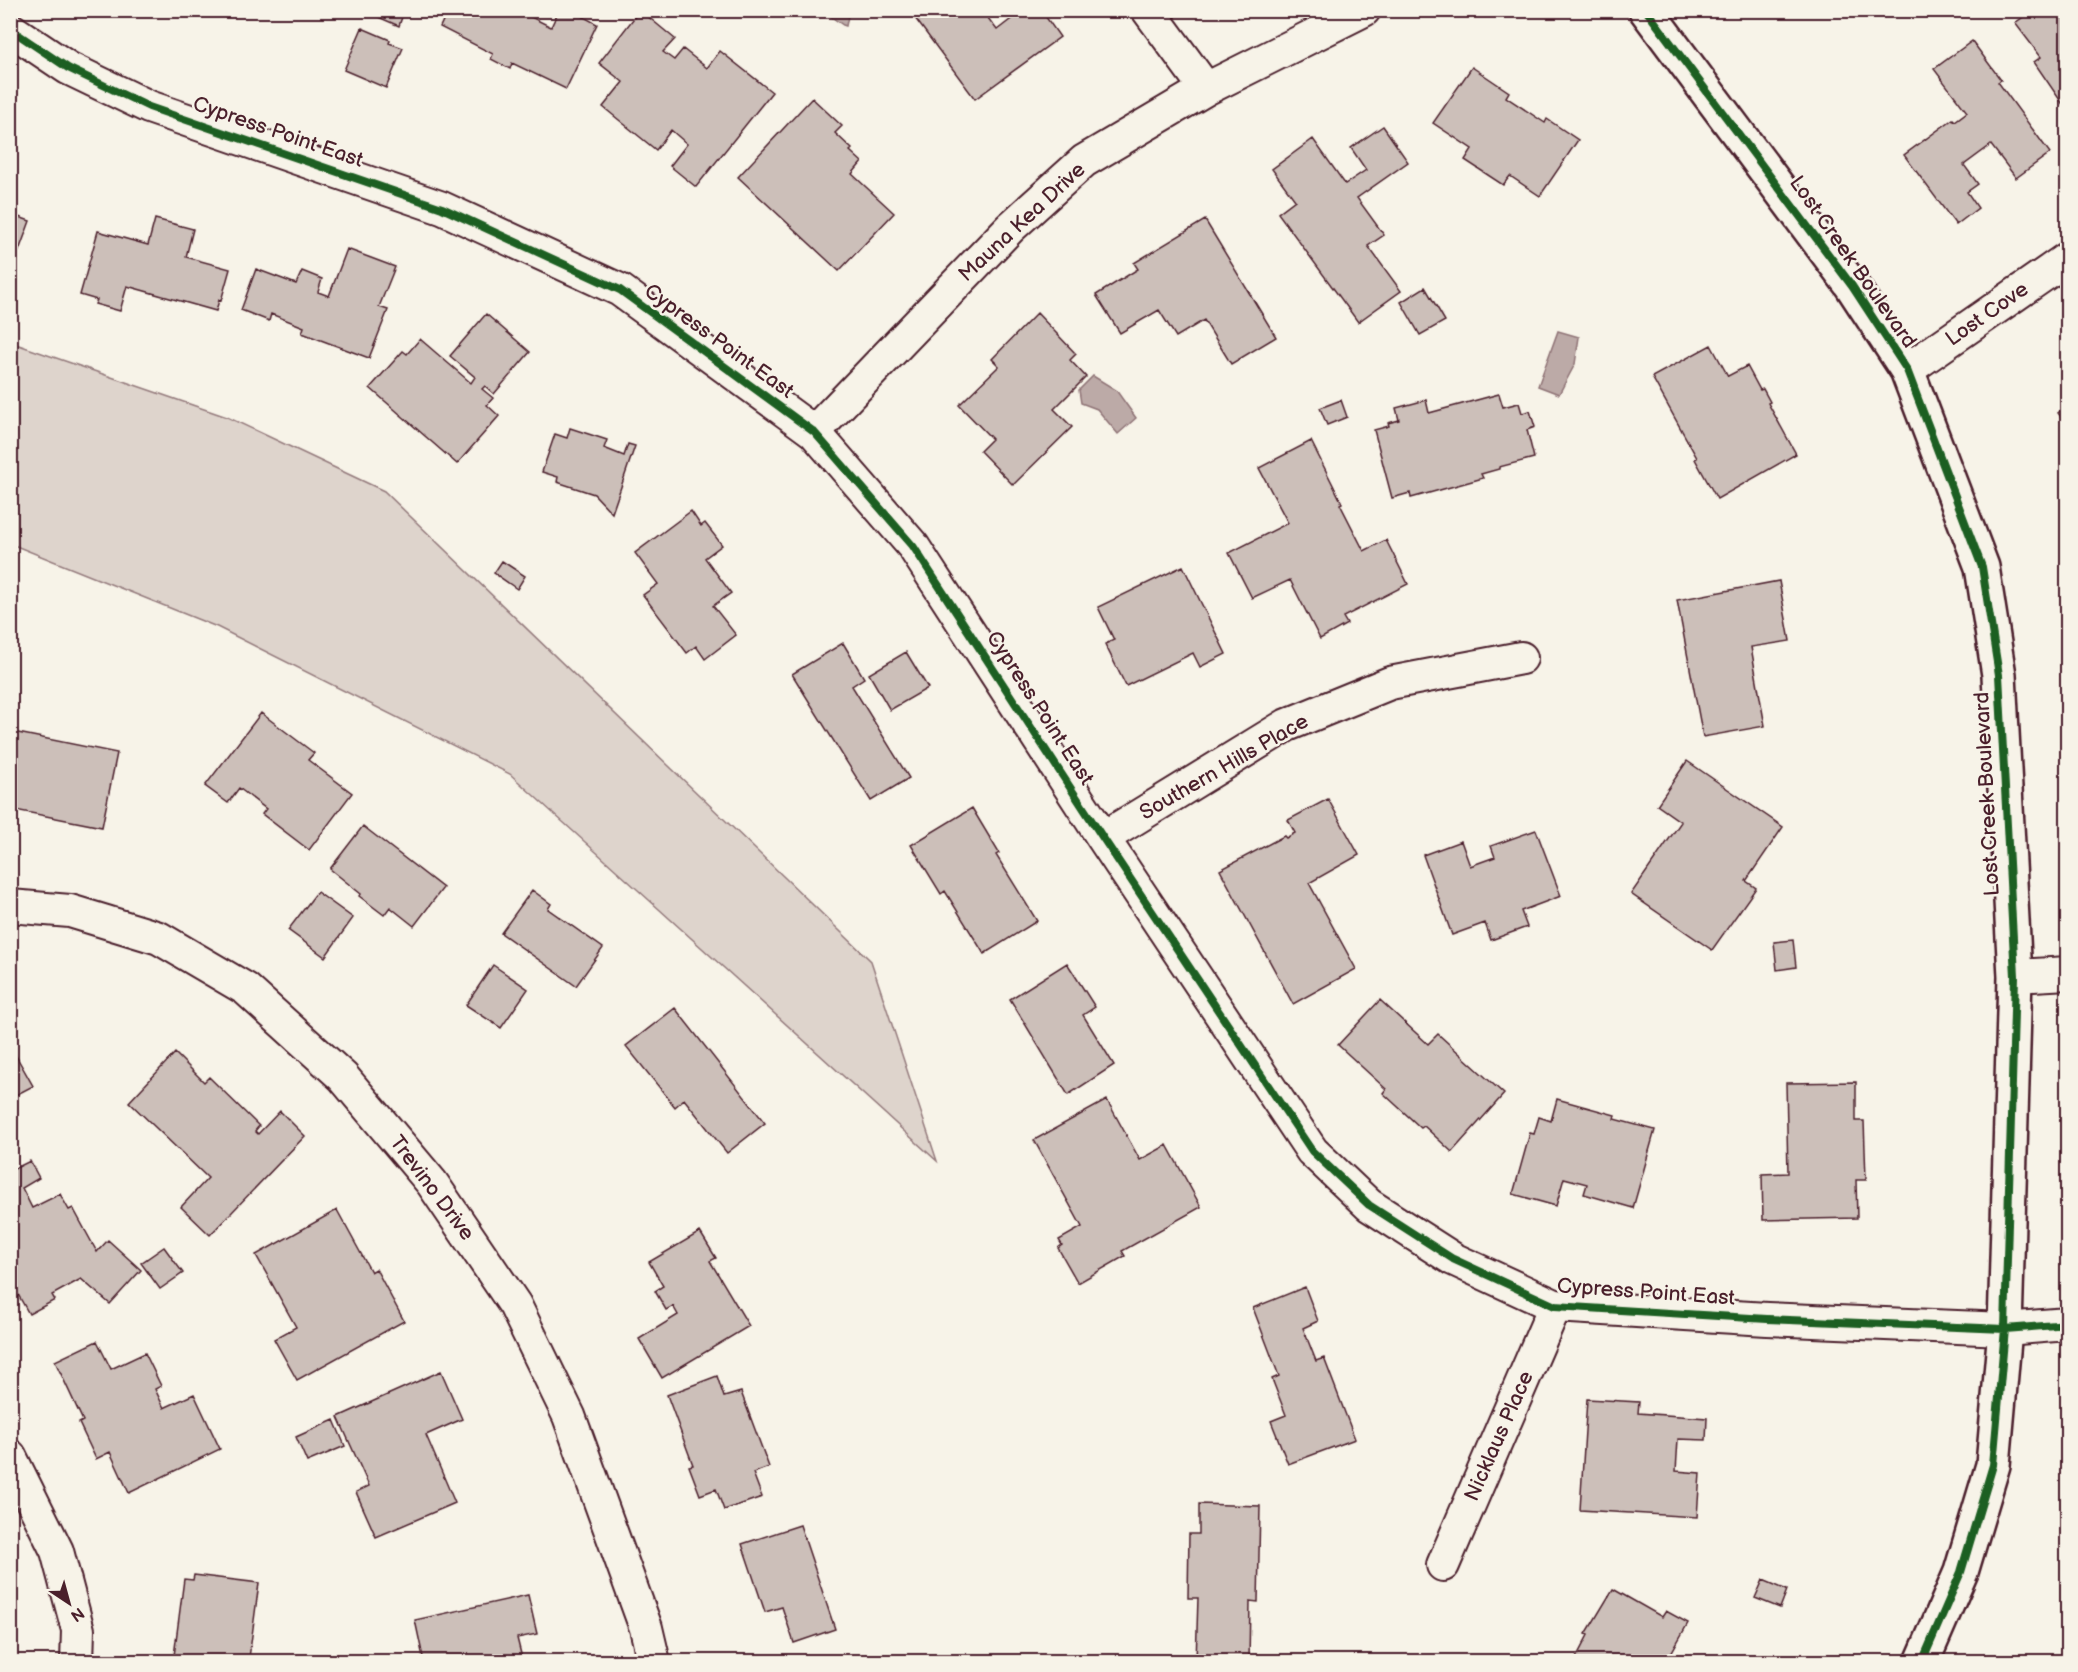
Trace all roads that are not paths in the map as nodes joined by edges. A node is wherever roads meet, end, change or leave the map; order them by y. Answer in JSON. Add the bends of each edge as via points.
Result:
{"nodes":[{"id":1,"x":1148,"y":10,"type":"edge"},
{"id":2,"x":1364,"y":10,"type":"edge"},
{"id":3,"x":1646,"y":10,"type":"edge"},
{"id":4,"x":10,"y":29,"type":"edge"},
{"id":5,"x":1206,"y":89,"type":"junction"},
{"id":6,"x":2067,"y":258,"type":"edge"},
{"id":7,"x":1907,"y":370,"type":"junction"},
{"id":8,"x":814,"y":432,"type":"junction"},
{"id":9,"x":1521,"y":658,"type":"dead end"},
{"id":10,"x":1103,"y":838,"type":"junction"},
{"id":11,"x":10,"y":906,"type":"edge"},
{"id":12,"x":2067,"y":973,"type":"edge"},
{"id":13,"x":2015,"y":976,"type":"junction"},
{"id":14,"x":1555,"y":1306,"type":"junction"},
{"id":15,"x":2067,"y":1324,"type":"edge"},
{"id":16,"x":2005,"y":1329,"type":"junction"},
{"id":17,"x":10,"y":1456,"type":"edge"},
{"id":18,"x":1443,"y":1565,"type":"dead end"},
{"id":19,"x":77,"y":1662,"type":"edge"},
{"id":20,"x":654,"y":1662,"type":"edge"},
{"id":21,"x":1922,"y":1662,"type":"edge"}],
"edges":[{"from":1,"to":5,"type":"street"},
{"from":2,"to":5,"type":"street","name":"Mauna Kea Drive"},
{"from":3,"to":7,"type":"street","name":"Lost Creek Boulevard","via":[[1852,286]]},
{"from":4,"to":8,"type":"street","name":"Cypress Point East","via":[[68,68],[149,107],[442,208],[620,290]]},
{"from":5,"to":8,"type":"street","name":"Mauna Kea Drive","via":[[1084,161],[1010,228]]},
{"from":6,"to":7,"type":"street","name":"Lost Cove"},
{"from":7,"to":13,"type":"street","name":"Lost Creek Boulevard","via":[[1982,567],[1999,675]]},
{"from":8,"to":10,"type":"street","name":"Cypress Point East","via":[[913,546]]},
{"from":9,"to":10,"type":"street","name":"Southern Hills Place","via":[[1390,683],[1287,725]]},
{"from":10,"to":14,"type":"street","name":"Cypress Point East","via":[[1312,1151],[1369,1205],[1444,1253]]},
{"from":11,"to":20,"type":"street","name":"Trevino Drive","via":[[70,911],[159,938],[246,989],[343,1077],[432,1183],[515,1305],[569,1416],[646,1628]]},
{"from":12,"to":13,"type":"street"},
{"from":13,"to":16,"type":"street","name":"Lost Creek Boulevard"},
{"from":14,"to":16,"type":"street","name":"Cypress Point East"},
{"from":14,"to":18,"type":"street","name":"Nicklaus Place"},
{"from":15,"to":16,"type":"street","name":"Cypress Point East"},
{"from":16,"to":21,"type":"street","name":"Lost Creek Boulevard","via":[[1993,1465],[1961,1572]]},
{"from":17,"to":19,"type":"street","via":[[57,1551],[78,1630]]}]}
